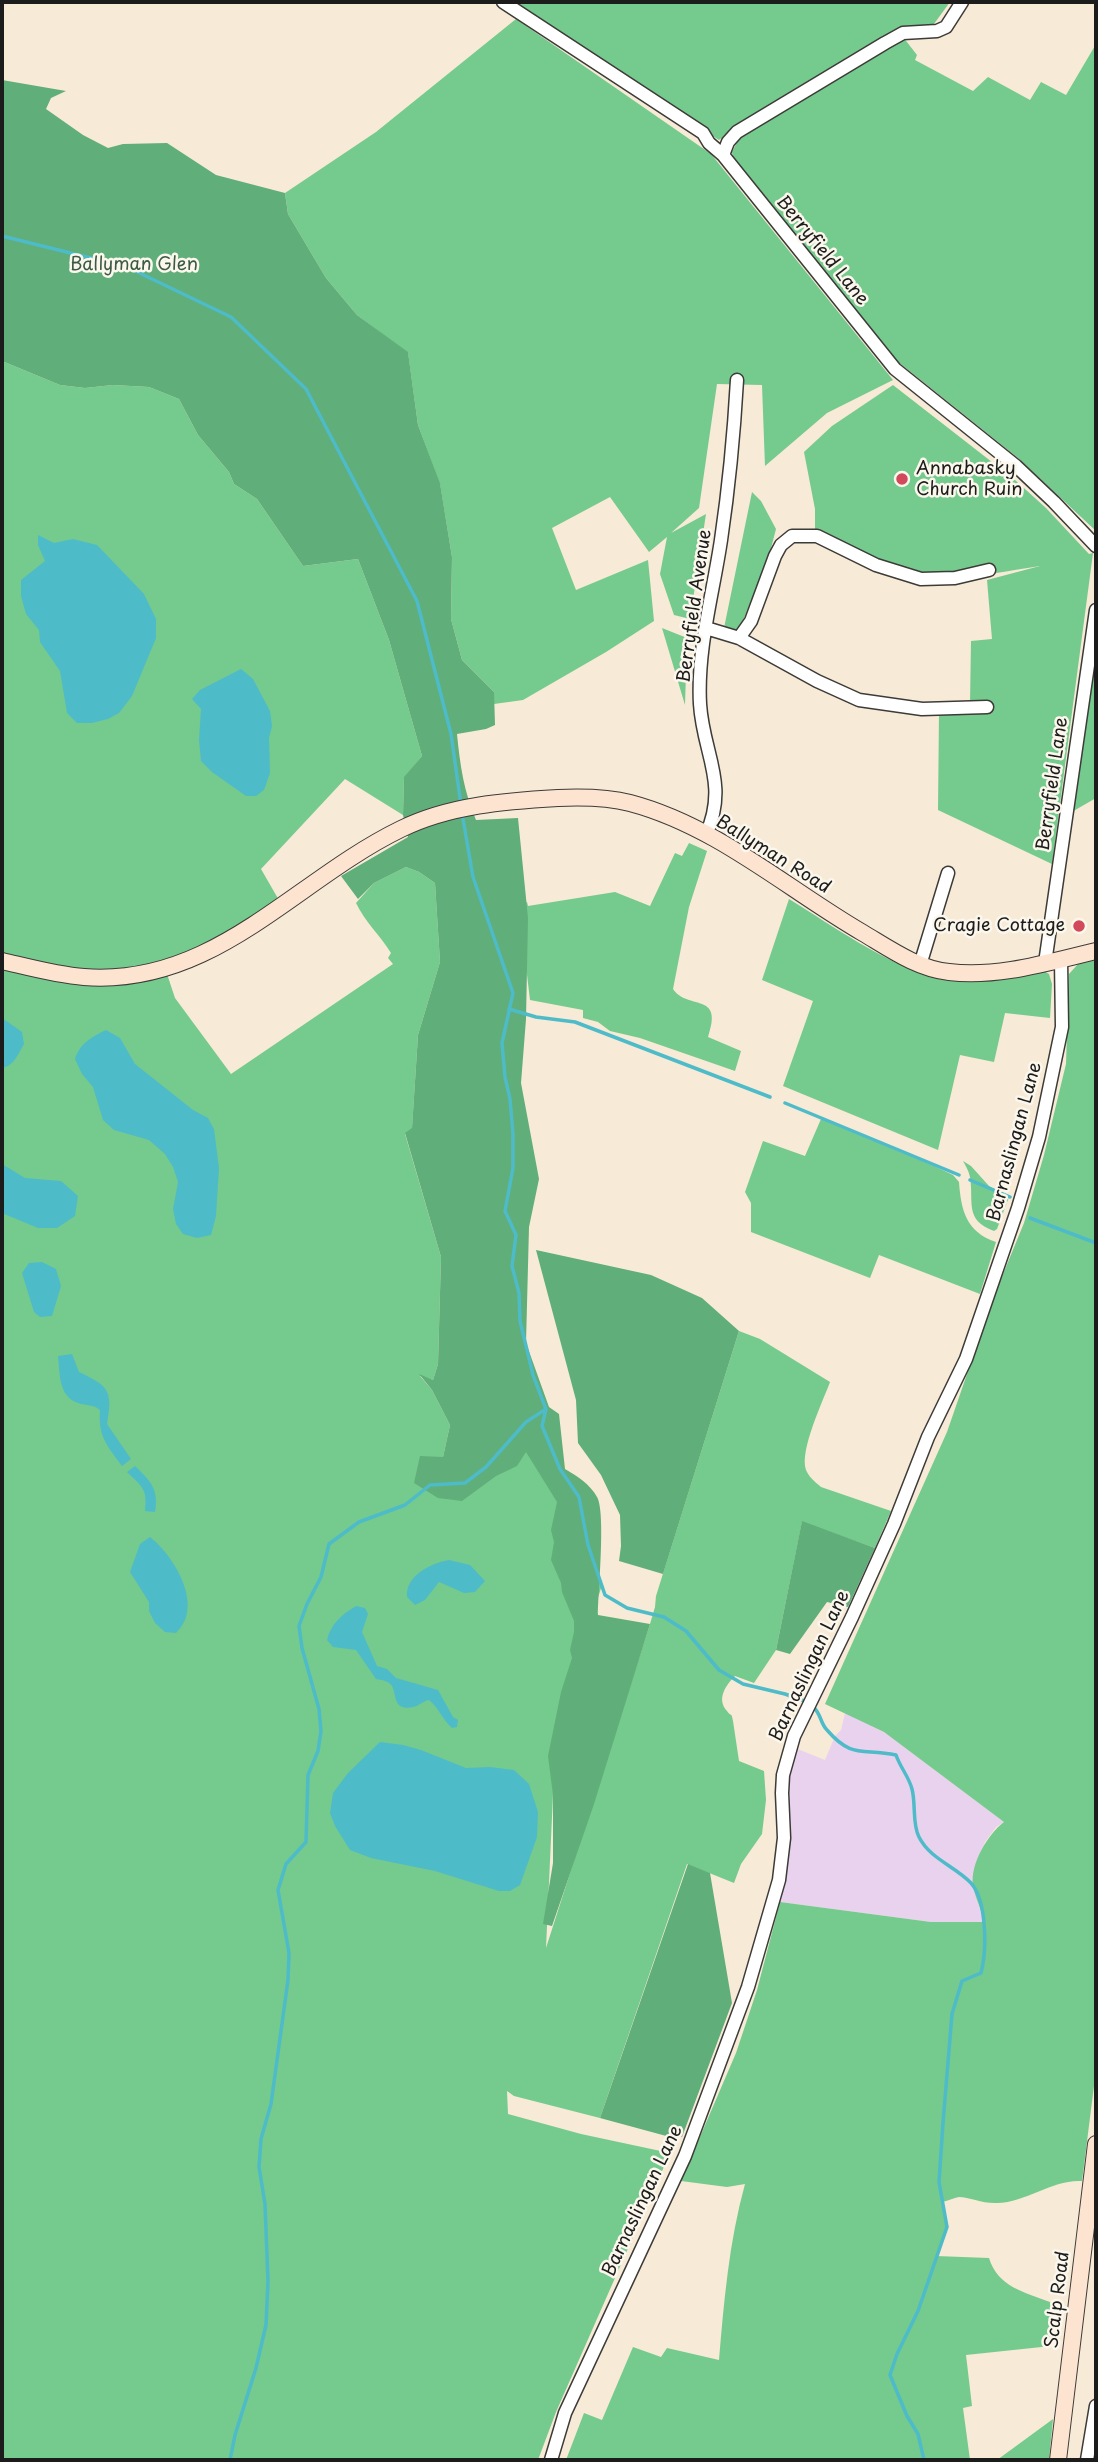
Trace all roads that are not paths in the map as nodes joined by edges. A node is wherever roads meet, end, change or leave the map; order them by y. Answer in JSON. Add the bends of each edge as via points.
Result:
{"nodes":[{"id":1,"x":503,"y":2,"type":"edge"},
{"id":2,"x":962,"y":2,"type":"edge"},
{"id":3,"x":723,"y":155,"type":"junction"},
{"id":4,"x":737,"y":380,"type":"dead end"},
{"id":5,"x":1096,"y":546,"type":"edge"},
{"id":6,"x":989,"y":570,"type":"dead end"},
{"id":7,"x":1096,"y":610,"type":"edge"},
{"id":8,"x":706,"y":628,"type":"junction"},
{"id":9,"x":739,"y":638,"type":"junction"},
{"id":10,"x":987,"y":707,"type":"dead end"},
{"id":11,"x":706,"y":835,"type":"junction"},
{"id":12,"x":948,"y":873,"type":"dead end"},
{"id":13,"x":1096,"y":951,"type":"edge"},
{"id":14,"x":2,"y":961,"type":"edge"},
{"id":15,"x":1053,"y":961,"type":"junction"},
{"id":16,"x":920,"y":965,"type":"junction"},
{"id":17,"x":1096,"y":2144,"type":"edge"},
{"id":18,"x":1096,"y":2406,"type":"edge"},
{"id":19,"x":551,"y":2460,"type":"edge"},
{"id":20,"x":1058,"y":2460,"type":"edge"},
{"id":21,"x":1087,"y":2460,"type":"edge"}],
"edges":[{"from":1,"to":3,"type":"street","name":"Berryfield Lane","via":[[703,133]]},
{"from":2,"to":3,"type":"street","via":[[946,27],[903,33],[885,43],[737,132]]},
{"from":3,"to":5,"type":"street","name":"Berryfield Lane","via":[[895,369],[1016,467]]},
{"from":4,"to":8,"type":"street","name":"Berryfield Avenue","via":[[727,497]]},
{"from":6,"to":9,"type":"street","via":[[921,579],[876,565],[817,536],[792,536],[775,556],[751,621]]},
{"from":7,"to":15,"type":"street","name":"Berryfield Lane"},
{"from":8,"to":9,"type":"street"},
{"from":8,"to":11,"type":"street","name":"Berryfield Avenue","via":[[700,705],[716,803]]},
{"from":9,"to":10,"type":"street","via":[[859,700],[922,709]]},
{"from":11,"to":14,"type":"street","name":"Ballyman Road","via":[[660,812],[606,798],[482,805],[403,828],[318,878],[253,926],[206,953],[166,968],[84,977]]},
{"from":11,"to":16,"type":"street","name":"Ballyman Road"},
{"from":12,"to":16,"type":"street"},
{"from":13,"to":15,"type":"street","name":"Ballyman Road"},
{"from":15,"to":16,"type":"street","name":"Ballyman Road","via":[[978,972],[948,972]]},
{"from":15,"to":19,"type":"street","name":"Barnaslingan Lane","via":[[1062,1027],[1039,1137],[1018,1208],[966,1359],[794,1736],[783,1776],[779,1880],[748,1987],[685,2156],[565,2413]]},
{"from":17,"to":20,"type":"street","name":"Scalp Road"},
{"from":18,"to":21,"type":"street"}]}
